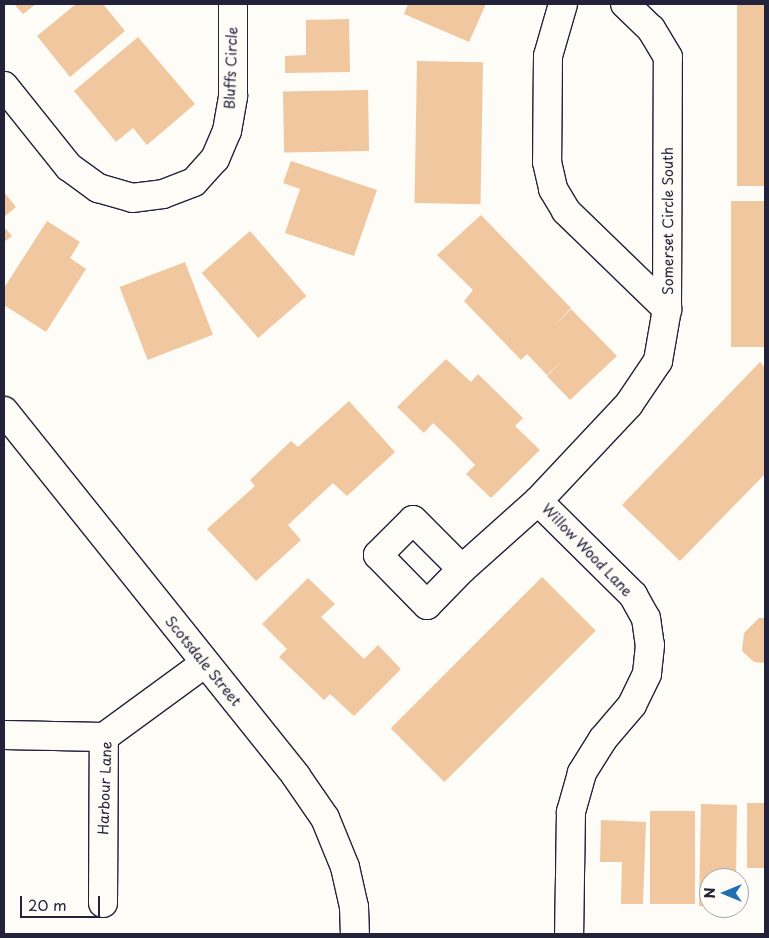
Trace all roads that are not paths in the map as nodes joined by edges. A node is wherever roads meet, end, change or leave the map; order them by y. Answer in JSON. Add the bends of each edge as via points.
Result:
{"nodes":[{"id":1,"x":233,"y":4,"type":"edge"},
{"id":2,"x":563,"y":4,"type":"edge"},
{"id":3,"x":625,"y":4,"type":"edge"},
{"id":4,"x":4,"y":86,"type":"edge"},
{"id":5,"x":667,"y":309,"type":"junction"},
{"id":6,"x":4,"y":411,"type":"edge"},
{"id":7,"x":538,"y":501,"type":"junction"},
{"id":8,"x":462,"y":570,"type":"dead end"},
{"id":9,"x":205,"y":663,"type":"junction"},
{"id":10,"x":4,"y":735,"type":"edge"},
{"id":11,"x":104,"y":738,"type":"junction"},
{"id":12,"x":103,"y":903,"type":"dead end"},
{"id":13,"x":356,"y":934,"type":"edge"},
{"id":14,"x":570,"y":934,"type":"edge"}],
"edges":[{"from":1,"to":4,"type":"street","name":"Bluffs Circle","via":[[233,96],[227,131],[215,159],[194,182],[163,194],[132,198],[98,188],[69,167]]},
{"from":2,"to":5,"type":"street","name":"Somerset Circle South","via":[[548,56],[547,162],[553,189],[566,211]]},
{"from":3,"to":5,"type":"street","name":"Somerset Circle South","via":[[651,29],[668,57]]},
{"from":5,"to":7,"type":"street","via":[[658,361],[629,404]]},
{"from":6,"to":9,"type":"street","name":"Scotsdale Street"},
{"from":7,"to":8,"type":"street"},
{"from":7,"to":14,"type":"street","name":"Willow Wood Lane","via":[[633,595],[646,618],[650,645],[647,674],[632,705],[603,739],[582,773],[571,812]]},
{"from":9,"to":11,"type":"street","name":"Harbour Lane"},
{"from":9,"to":13,"type":"street","name":"Scotsdale Street","via":[[296,776],[324,818],[345,867]]},
{"from":10,"to":11,"type":"street"},
{"from":11,"to":12,"type":"street","name":"Harbour Lane"}]}
